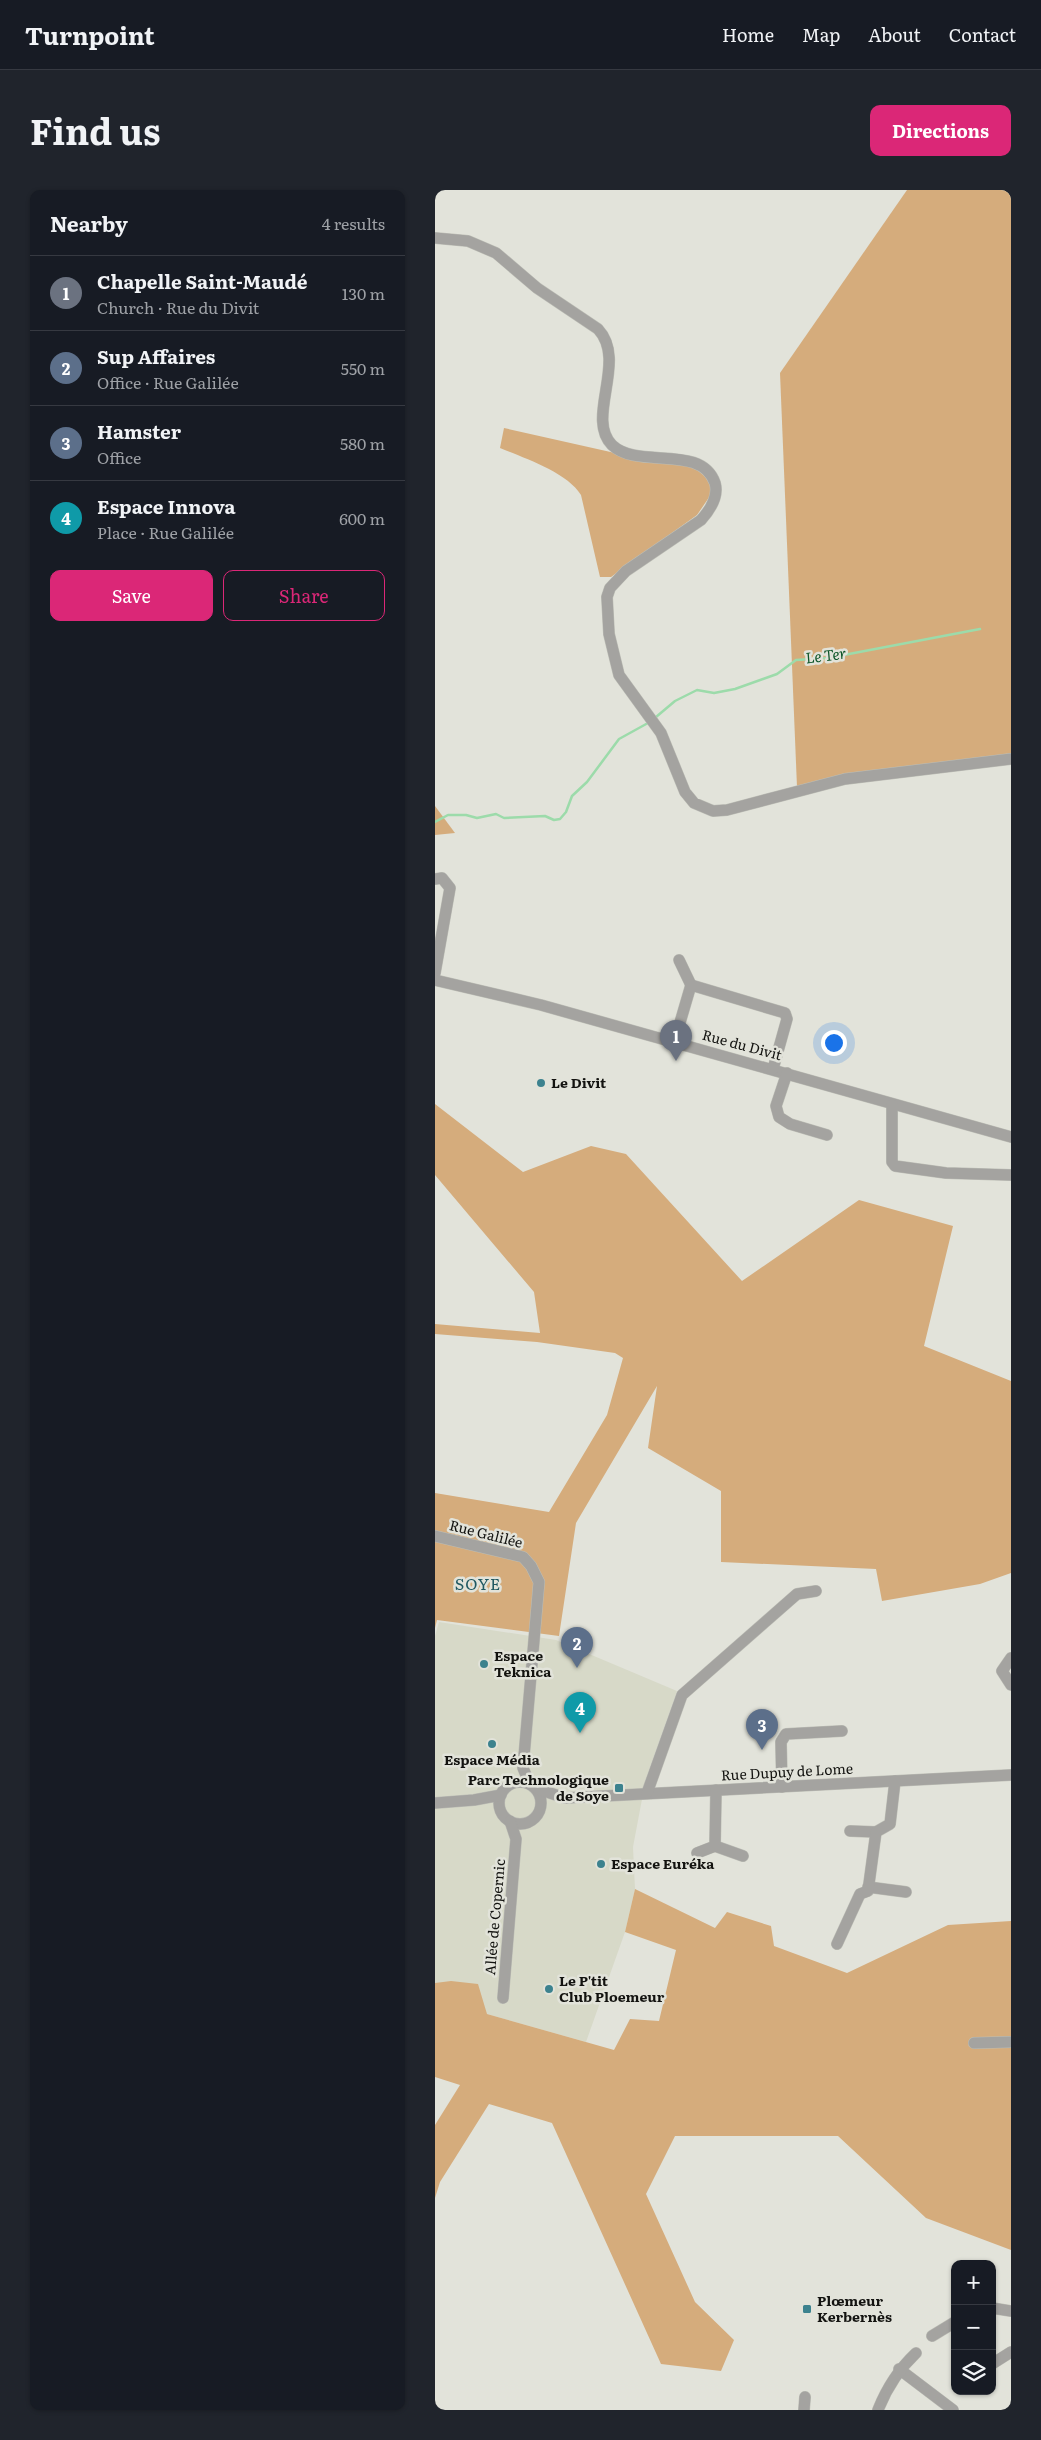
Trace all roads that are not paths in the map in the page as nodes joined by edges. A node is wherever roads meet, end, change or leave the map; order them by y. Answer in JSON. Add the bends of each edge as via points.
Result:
{"nodes":[{"id":1,"x":435,"y":238,"type":"edge"},
{"id":2,"x":1011,"y":759,"type":"edge"},
{"id":3,"x":435,"y":879,"type":"edge"},
{"id":4,"x":679,"y":960,"type":"dead end"},
{"id":5,"x":435,"y":973,"type":"edge"},
{"id":6,"x":435,"y":980,"type":"edge"},
{"id":7,"x":691,"y":985,"type":"junction"},
{"id":8,"x":674,"y":1042,"type":"junction"},
{"id":9,"x":773,"y":1069,"type":"junction"},
{"id":10,"x":787,"y":1073,"type":"junction"},
{"id":11,"x":892,"y":1105,"type":"junction"},
{"id":12,"x":827,"y":1135,"type":"dead end"},
{"id":13,"x":1011,"y":1137,"type":"edge"},
{"id":14,"x":1011,"y":1175,"type":"edge"},
{"id":15,"x":435,"y":1536,"type":"edge"},
{"id":16,"x":816,"y":1591,"type":"dead end"},
{"id":17,"x":1011,"y":1658,"type":"edge"},
{"id":18,"x":1011,"y":1686,"type":"edge"},
{"id":19,"x":842,"y":1731,"type":"dead end"},
{"id":20,"x":523,"y":1768,"type":"junction"},
{"id":21,"x":1011,"y":1775,"type":"edge"},
{"id":22,"x":514,"y":1782,"type":"junction"},
{"id":23,"x":895,"y":1782,"type":"junction"},
{"id":24,"x":533,"y":1786,"type":"junction"},
{"id":25,"x":782,"y":1787,"type":"junction"},
{"id":26,"x":716,"y":1790,"type":"junction"},
{"id":27,"x":647,"y":1793,"type":"junction"},
{"id":28,"x":501,"y":1794,"type":"junction"},
{"id":29,"x":565,"y":1798,"type":"junction"},
{"id":30,"x":475,"y":1800,"type":"junction"},
{"id":31,"x":435,"y":1802,"type":"edge"},
{"id":32,"x":542,"y":1808,"type":"junction"},
{"id":33,"x":500,"y":1810,"type":"junction"},
{"id":34,"x":510,"y":1821,"type":"junction"},
{"id":35,"x":525,"y":1824,"type":"junction"},
{"id":36,"x":850,"y":1831,"type":"dead end"},
{"id":37,"x":876,"y":1832,"type":"junction"},
{"id":38,"x":516,"y":1839,"type":"junction"},
{"id":39,"x":715,"y":1846,"type":"junction"},
{"id":40,"x":697,"y":1852,"type":"dead end"},
{"id":41,"x":743,"y":1856,"type":"dead end"},
{"id":42,"x":868,"y":1887,"type":"junction"},
{"id":43,"x":907,"y":1892,"type":"dead end"},
{"id":44,"x":837,"y":1944,"type":"dead end"},
{"id":45,"x":503,"y":1998,"type":"dead end"},
{"id":46,"x":1011,"y":2042,"type":"edge"},
{"id":47,"x":974,"y":2043,"type":"dead end"},
{"id":48,"x":996,"y":2309,"type":"edge"},
{"id":49,"x":1011,"y":2311,"type":"edge"},
{"id":50,"x":951,"y":2324,"type":"edge"},
{"id":51,"x":932,"y":2336,"type":"dead end"},
{"id":52,"x":1011,"y":2352,"type":"edge"},
{"id":53,"x":916,"y":2353,"type":"dead end"},
{"id":54,"x":996,"y":2361,"type":"edge"},
{"id":55,"x":899,"y":2369,"type":"junction"},
{"id":56,"x":805,"y":2397,"type":"dead end"},
{"id":57,"x":804,"y":2410,"type":"edge"},
{"id":58,"x":878,"y":2410,"type":"edge"},
{"id":59,"x":953,"y":2410,"type":"edge"}],
"edges":[{"from":1,"to":2,"type":"street","via":[[468,241],[497,254],[537,288],[598,329],[606,338],[609,366],[604,418],[605,434],[611,444],[627,454],[689,461],[708,471],[712,477],[717,491],[711,509],[701,520],[626,571],[607,597],[609,634],[619,674],[661,733],[689,799],[706,809],[727,810],[845,779]]},
{"from":3,"to":5,"type":"street","via":[[442,878],[450,888]]},
{"from":4,"to":7,"type":"street"},
{"from":6,"to":8,"type":"street","name":"Rue du Divit","via":[[541,1004]]},
{"from":7,"to":8,"type":"street"},
{"from":7,"to":9,"type":"street","via":[[785,1013],[787,1018]]},
{"from":8,"to":9,"type":"street","name":"Rue du Divit"},
{"from":9,"to":10,"type":"street","name":"Rue du Divit"},
{"from":10,"to":11,"type":"street","name":"Rue du Divit"},
{"from":10,"to":12,"type":"street","via":[[777,1106],[779,1117],[789,1124]]},
{"from":11,"to":13,"type":"street","name":"Rue du Divit"},
{"from":11,"to":14,"type":"street","via":[[891,1162],[895,1166],[947,1173]]},
{"from":15,"to":20,"type":"street","name":"Rue Galilée","via":[[523,1557],[539,1582]]},
{"from":16,"to":27,"type":"street","via":[[797,1594],[682,1695]]},
{"from":17,"to":18,"type":"street","via":[[1002,1671]]},
{"from":19,"to":25,"type":"street","via":[[786,1734],[781,1742]]},
{"from":20,"to":22,"type":"street","name":"Rue Galilée"},
{"from":20,"to":24,"type":"street","name":"Rue Galilée"},
{"from":21,"to":23,"type":"street","name":"Rue Dupuy de Lome"},
{"from":22,"to":24,"type":"street"},
{"from":22,"to":28,"type":"street"},
{"from":23,"to":25,"type":"street","name":"Rue Dupuy de Lome"},
{"from":23,"to":37,"type":"street","via":[[890,1824]]},
{"from":24,"to":29,"type":"street","name":"Rue Dupuy de Lome"},
{"from":24,"to":32,"type":"street"},
{"from":25,"to":26,"type":"street","name":"Rue Dupuy de Lome"},
{"from":26,"to":27,"type":"street","name":"Rue Dupuy de Lome"},
{"from":26,"to":39,"type":"street"},
{"from":27,"to":29,"type":"street","name":"Rue Dupuy de Lome"},
{"from":28,"to":30,"type":"street"},
{"from":28,"to":33,"type":"street"},
{"from":29,"to":32,"type":"street","name":"Rue Dupuy de Lome"},
{"from":30,"to":31,"type":"street"},
{"from":30,"to":33,"type":"street"},
{"from":32,"to":35,"type":"street","via":[[536,1818]]},
{"from":33,"to":34,"type":"street"},
{"from":34,"to":35,"type":"street"},
{"from":34,"to":38,"type":"street","name":"Allée de Copernic"},
{"from":35,"to":38,"type":"street","name":"Allée de Copernic"},
{"from":36,"to":37,"type":"street"},
{"from":37,"to":42,"type":"street"},
{"from":38,"to":45,"type":"street","name":"Allée de Copernic"},
{"from":39,"to":40,"type":"street"},
{"from":39,"to":41,"type":"street"},
{"from":42,"to":43,"type":"street"},
{"from":42,"to":44,"type":"street","via":[[868,1891],[860,1894]]},
{"from":46,"to":47,"type":"street"},
{"from":48,"to":49,"type":"street"},
{"from":50,"to":51,"type":"street"},
{"from":52,"to":54,"type":"street"},
{"from":53,"to":55,"type":"street"},
{"from":55,"to":58,"type":"street","via":[[887,2386]]},
{"from":55,"to":59,"type":"street"},
{"from":56,"to":57,"type":"street"}]}
